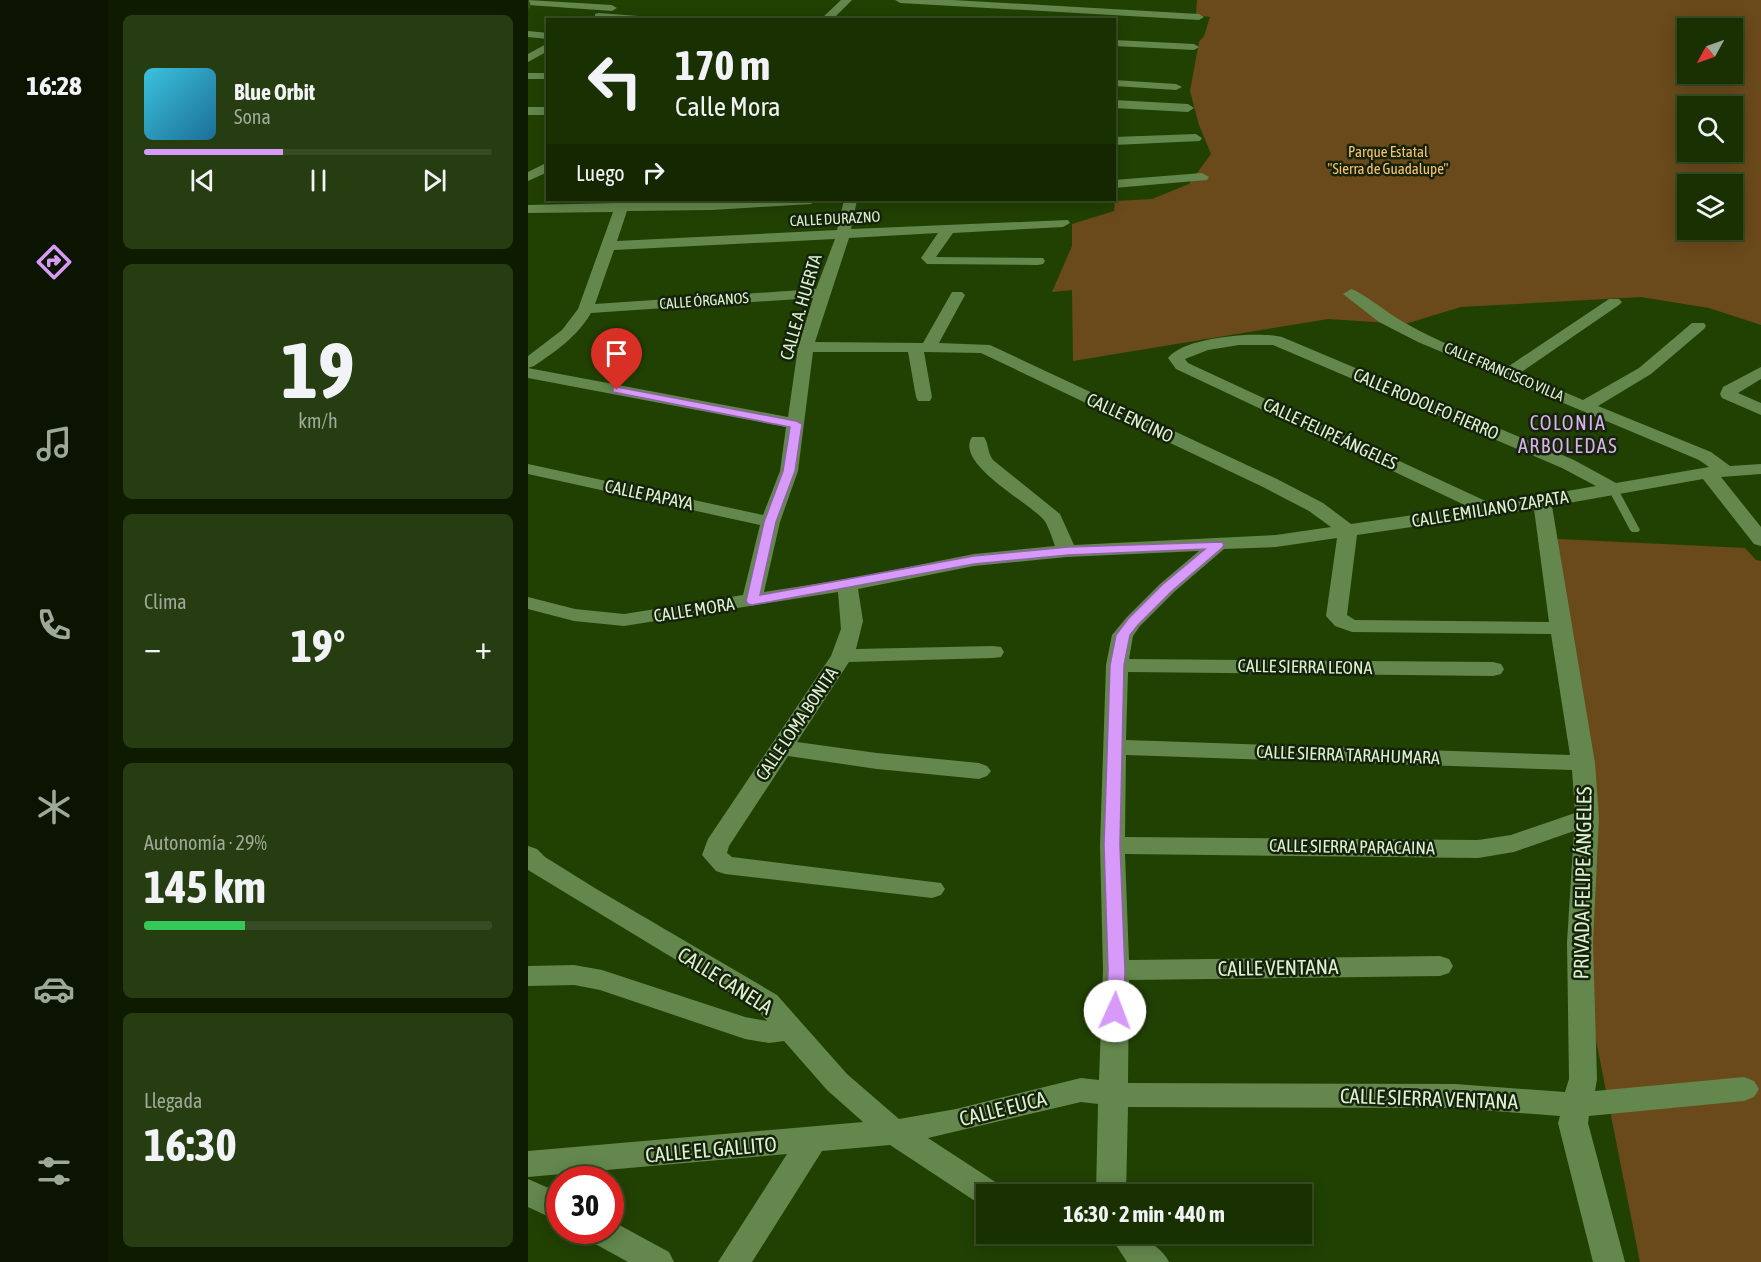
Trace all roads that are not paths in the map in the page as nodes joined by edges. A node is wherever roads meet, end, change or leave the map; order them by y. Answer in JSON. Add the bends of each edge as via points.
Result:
{"nodes":[{"id":1,"x":847,"y":0,"type":"edge"},
{"id":2,"x":900,"y":0,"type":"edge"},
{"id":3,"x":1079,"y":0,"type":"edge"},
{"id":4,"x":528,"y":2,"type":"edge"},
{"id":5,"x":1073,"y":10,"type":"junction"},
{"id":6,"x":1199,"y":17,"type":"dead end"},
{"id":7,"x":596,"y":18,"type":"edge"},
{"id":8,"x":827,"y":18,"type":"edge"},
{"id":9,"x":1067,"y":18,"type":"edge"},
{"id":10,"x":528,"y":34,"type":"edge"},
{"id":11,"x":546,"y":36,"type":"edge"},
{"id":12,"x":1116,"y":43,"type":"edge"},
{"id":13,"x":546,"y":47,"type":"edge"},
{"id":14,"x":1194,"y":47,"type":"dead end"},
{"id":15,"x":528,"y":59,"type":"edge"},
{"id":16,"x":528,"y":76,"type":"edge"},
{"id":17,"x":546,"y":76,"type":"edge"},
{"id":18,"x":1116,"y":83,"type":"edge"},
{"id":19,"x":1176,"y":87,"type":"dead end"},
{"id":20,"x":1116,"y":104,"type":"edge"},
{"id":21,"x":1188,"y":108,"type":"dead end"},
{"id":22,"x":528,"y":111,"type":"edge"},
{"id":23,"x":546,"y":111,"type":"edge"},
{"id":24,"x":1196,"y":138,"type":"dead end"},
{"id":25,"x":1116,"y":141,"type":"edge"},
{"id":26,"x":546,"y":167,"type":"edge"},
{"id":27,"x":528,"y":177,"type":"edge"},
{"id":28,"x":1202,"y":177,"type":"dead end"},
{"id":29,"x":1116,"y":184,"type":"edge"},
{"id":30,"x":567,"y":201,"type":"edge"},
{"id":31,"x":790,"y":201,"type":"edge"},
{"id":32,"x":850,"y":201,"type":"edge"},
{"id":33,"x":555,"y":209,"type":"junction"},
{"id":34,"x":621,"y":209,"type":"junction"},
{"id":35,"x":528,"y":210,"type":"edge"},
{"id":36,"x":1063,"y":223,"type":"dead end"},
{"id":37,"x":948,"y":230,"type":"junction"},
{"id":38,"x":843,"y":236,"type":"junction"},
{"id":39,"x":608,"y":246,"type":"junction"},
{"id":40,"x":1038,"y":261,"type":"dead end"},
{"id":41,"x":822,"y":293,"type":"junction"},
{"id":42,"x":1351,"y":294,"type":"dead end"},
{"id":43,"x":957,"y":295,"type":"dead end"},
{"id":44,"x":1614,"y":302,"type":"dead end"},
{"id":45,"x":586,"y":309,"type":"junction"},
{"id":46,"x":1698,"y":326,"type":"dead end"},
{"id":47,"x":806,"y":347,"type":"junction"},
{"id":48,"x":922,"y":347,"type":"junction"},
{"id":49,"x":1178,"y":355,"type":"joint"},
{"id":50,"x":528,"y":363,"type":"edge"},
{"id":51,"x":1761,"y":372,"type":"edge"},
{"id":52,"x":528,"y":373,"type":"edge"},
{"id":53,"x":1508,"y":374,"type":"junction"},
{"id":54,"x":924,"y":397,"type":"dead end"},
{"id":55,"x":1585,"y":406,"type":"junction"},
{"id":56,"x":1761,"y":410,"type":"edge"},
{"id":57,"x":796,"y":424,"type":"junction"},
{"id":58,"x":978,"y":441,"type":"dead end"},
{"id":59,"x":528,"y":469,"type":"edge"},
{"id":60,"x":1761,"y":469,"type":"edge"},
{"id":61,"x":1717,"y":472,"type":"junction"},
{"id":62,"x":1613,"y":489,"type":"junction"},
{"id":63,"x":1542,"y":502,"type":"junction"},
{"id":64,"x":1490,"y":510,"type":"junction"},
{"id":65,"x":770,"y":522,"type":"junction"},
{"id":66,"x":1635,"y":530,"type":"dead end"},
{"id":67,"x":1348,"y":531,"type":"junction"},
{"id":68,"x":1761,"y":540,"type":"edge"},
{"id":69,"x":1217,"y":545,"type":"junction"},
{"id":70,"x":1068,"y":551,"type":"junction"},
{"id":71,"x":847,"y":585,"type":"junction"},
{"id":72,"x":752,"y":601,"type":"junction"},
{"id":73,"x":528,"y":603,"type":"edge"},
{"id":74,"x":1560,"y":628,"type":"junction"},
{"id":75,"x":993,"y":652,"type":"dead end"},
{"id":76,"x":843,"y":656,"type":"junction"},
{"id":77,"x":1117,"y":665,"type":"junction"},
{"id":78,"x":1494,"y":669,"type":"dead end"},
{"id":79,"x":780,"y":747,"type":"junction"},
{"id":80,"x":1113,"y":747,"type":"junction"},
{"id":81,"x":1582,"y":763,"type":"junction"},
{"id":82,"x":979,"y":771,"type":"dead end"},
{"id":83,"x":1587,"y":818,"type":"junction"},
{"id":84,"x":1112,"y":845,"type":"junction"},
{"id":85,"x":528,"y":855,"type":"edge"},
{"id":86,"x":932,"y":889,"type":"dead end"},
{"id":87,"x":1440,"y":966,"type":"dead end"},
{"id":88,"x":1116,"y":970,"type":"junction"},
{"id":89,"x":528,"y":976,"type":"edge"},
{"id":90,"x":793,"y":1029,"type":"junction"},
{"id":91,"x":1744,"y":1089,"type":"dead end"},
{"id":92,"x":1112,"y":1094,"type":"junction"},
{"id":93,"x":1576,"y":1105,"type":"junction"},
{"id":94,"x":894,"y":1132,"type":"junction"},
{"id":95,"x":812,"y":1141,"type":"junction"},
{"id":96,"x":528,"y":1164,"type":"edge"},
{"id":97,"x":1111,"y":1184,"type":"edge"},
{"id":98,"x":976,"y":1186,"type":"edge"},
{"id":99,"x":528,"y":1192,"type":"edge"},
{"id":100,"x":546,"y":1202,"type":"edge"},
{"id":101,"x":624,"y":1244,"type":"edge"},
{"id":102,"x":1132,"y":1244,"type":"edge"},
{"id":103,"x":658,"y":1262,"type":"edge"},
{"id":104,"x":734,"y":1262,"type":"edge"},
{"id":105,"x":1153,"y":1262,"type":"edge"},
{"id":106,"x":1609,"y":1262,"type":"edge"}],
"edges":[{"from":1,"to":8,"type":"street"},
{"from":2,"to":5,"type":"street"},
{"from":3,"to":5,"type":"street"},
{"from":4,"to":7,"type":"street","via":[[616,6]]},
{"from":5,"to":6,"type":"street"},
{"from":5,"to":9,"type":"street"},
{"from":10,"to":11,"type":"street"},
{"from":12,"to":14,"type":"street"},
{"from":13,"to":15,"type":"street"},
{"from":16,"to":17,"type":"street"},
{"from":18,"to":19,"type":"street"},
{"from":20,"to":21,"type":"street"},
{"from":22,"to":23,"type":"street"},
{"from":24,"to":25,"type":"street"},
{"from":26,"to":27,"type":"street"},
{"from":28,"to":29,"type":"street"},
{"from":30,"to":33,"type":"street"},
{"from":31,"to":34,"type":"street"},
{"from":32,"to":38,"type":"street","name":"CALLE A. HUERTA"},
{"from":33,"to":34,"type":"street"},
{"from":33,"to":35,"type":"street"},
{"from":34,"to":39,"type":"street"},
{"from":36,"to":37,"type":"street","name":"CALLE DURAZNO"},
{"from":37,"to":38,"type":"street","name":"CALLE DURAZNO"},
{"from":37,"to":40,"type":"street","via":[[928,258],[932,261]]},
{"from":38,"to":39,"type":"street","name":"CALLE DURAZNO"},
{"from":38,"to":41,"type":"street","name":"CALLE A. HUERTA"},
{"from":39,"to":45,"type":"street"},
{"from":41,"to":45,"type":"street","name":"CALLE ÓRGANOS"},
{"from":41,"to":47,"type":"street","name":"CALLE A. HUERTA"},
{"from":42,"to":53,"type":"street","name":"CALLE FRANCISCO VILLA","via":[[1366,308],[1399,326]]},
{"from":43,"to":48,"type":"street"},
{"from":44,"to":53,"type":"street"},
{"from":45,"to":50,"type":"street","via":[[570,334]]},
{"from":46,"to":55,"type":"street","via":[[1645,371]]},
{"from":47,"to":48,"type":"street","name":"CALLE ENCINO"},
{"from":47,"to":57,"type":"street","name":"CALLE A. HUERTA"},
{"from":48,"to":54,"type":"street"},
{"from":48,"to":67,"type":"street","name":"CALLE ENCINO","via":[[984,348],[994,352],[1270,483],[1316,507]]},
{"from":49,"to":62,"type":"street","name":"CALLE RODOLFO FIERRO","via":[[1189,349],[1268,339],[1281,342],[1568,464]]},
{"from":49,"to":64,"type":"street","name":"CALLE FELIPE ÁNGELES","via":[[1176,360],[1182,366]]},
{"from":51,"to":56,"type":"street","via":[[1728,394]]},
{"from":52,"to":57,"type":"street"},
{"from":53,"to":55,"type":"street","name":"CALLE FRANCISCO VILLA"},
{"from":55,"to":61,"type":"street","name":"CALLE FRANCISCO VILLA","via":[[1705,456]]},
{"from":57,"to":65,"type":"street","name":"CALLE A. HUERTA","via":[[789,471]]},
{"from":58,"to":70,"type":"street","via":[[978,452],[986,464],[1053,518]]},
{"from":59,"to":65,"type":"street","name":"CALLE PAPAYA"},
{"from":60,"to":61,"type":"street","name":"CALLE EMILIANO ZAPATA"},
{"from":61,"to":62,"type":"street","name":"CALLE EMILIANO ZAPATA"},
{"from":61,"to":68,"type":"street","name":"CALLE FRANCISCO VILLA"},
{"from":62,"to":63,"type":"street","name":"CALLE EMILIANO ZAPATA"},
{"from":62,"to":66,"type":"lane"},
{"from":63,"to":64,"type":"street","name":"CALLE EMILIANO ZAPATA"},
{"from":63,"to":74,"type":"street","name":"PRIVADA FELIPE ÁNGELES"},
{"from":64,"to":67,"type":"street","name":"CALLE EMILIANO ZAPATA"},
{"from":65,"to":72,"type":"street","name":"CALLE A. HUERTA"},
{"from":67,"to":69,"type":"street","name":"CALLE EMILIANO ZAPATA"},
{"from":67,"to":74,"type":"street","via":[[1336,616],[1342,622],[1352,626]]},
{"from":69,"to":70,"type":"street","name":"CALLE MORA"},
{"from":69,"to":77,"type":"street","via":[[1133,622],[1123,635]]},
{"from":70,"to":71,"type":"street","name":"CALLE MORA","via":[[974,560]]},
{"from":71,"to":72,"type":"street","name":"CALLE MORA"},
{"from":71,"to":76,"type":"street","name":"CALLE LOMA BONITA","via":[[853,616],[852,639]]},
{"from":72,"to":73,"type":"street","name":"CALLE MORA","via":[[624,620],[574,615]]},
{"from":74,"to":81,"type":"street","name":"PRIVADA FELIPE ÁNGELES"},
{"from":75,"to":76,"type":"street"},
{"from":76,"to":79,"type":"street","name":"CALLE LOMA BONITA"},
{"from":77,"to":78,"type":"street","name":"CALLE SIERRA LEONA"},
{"from":77,"to":80,"type":"street"},
{"from":79,"to":82,"type":"street"},
{"from":79,"to":86,"type":"street","name":"CALLE LOMA BONITA","via":[[714,855],[725,865]]},
{"from":80,"to":81,"type":"street","name":"CALLE SIERRA TARAHUMARA"},
{"from":80,"to":84,"type":"street"},
{"from":81,"to":83,"type":"street","name":"PRIVADA FELIPE ÁNGELES"},
{"from":83,"to":84,"type":"street","name":"CALLE SIERRA PARACAINA","via":[[1514,843],[1478,849]]},
{"from":83,"to":93,"type":"street","name":"PRIVADA FELIPE ÁNGELES","via":[[1580,942],[1583,1079]]},
{"from":84,"to":88,"type":"street"},
{"from":85,"to":90,"type":"street","name":"CALLE CANELA","via":[[599,903],[767,1002]]},
{"from":87,"to":88,"type":"street","name":"CALLE VENTANA"},
{"from":88,"to":92,"type":"street"},
{"from":89,"to":90,"type":"street","via":[[574,975],[602,980],[745,1029]]},
{"from":90,"to":94,"type":"street","name":"CALLE CANELA","via":[[837,1082]]},
{"from":91,"to":93,"type":"street","name":"CALLE SIERRA VENTANA"},
{"from":92,"to":93,"type":"street","name":"CALLE SIERRA VENTANA","via":[[1455,1096]]},
{"from":92,"to":94,"type":"street","name":"CALLE EUCA","via":[[1068,1092],[1033,1104]]},
{"from":92,"to":97,"type":"street"},
{"from":93,"to":106,"type":"street","name":"PRIVADA FELIPE ÁNGELES","via":[[1573,1123]]},
{"from":94,"to":95,"type":"street","name":"CALLE EL GALLITO"},
{"from":94,"to":98,"type":"street","name":"CALLE CANELA"},
{"from":95,"to":96,"type":"street","name":"CALLE EL GALLITO"},
{"from":95,"to":104,"type":"street"},
{"from":99,"to":100,"type":"street"},
{"from":101,"to":103,"type":"street"},
{"from":102,"to":105,"type":"street"}]}
